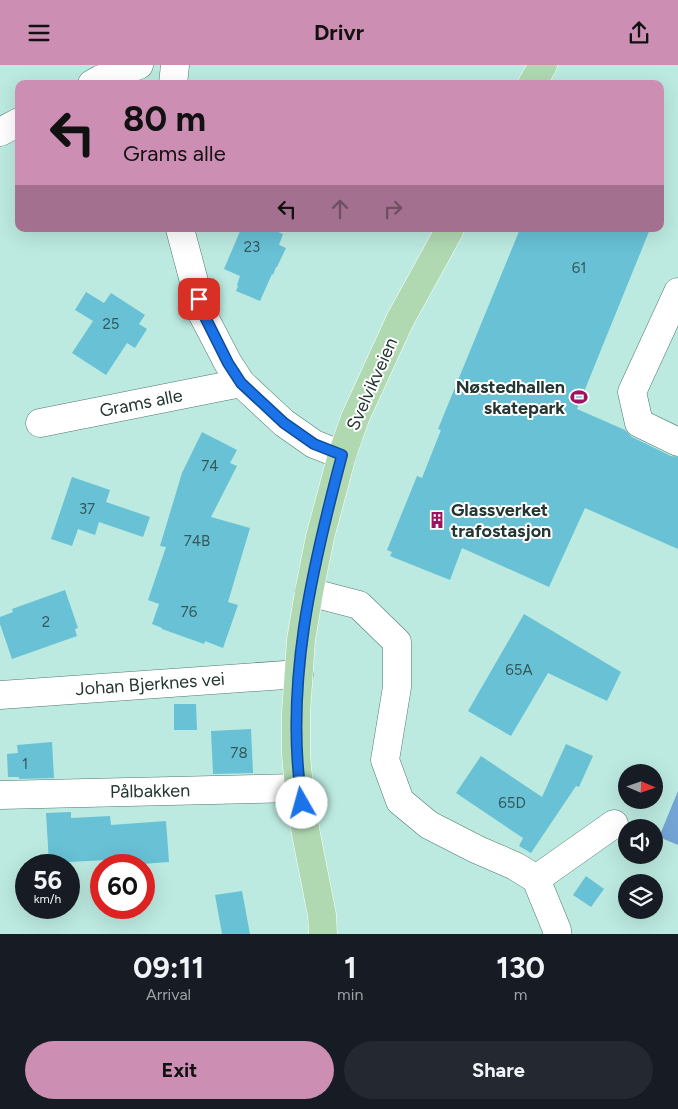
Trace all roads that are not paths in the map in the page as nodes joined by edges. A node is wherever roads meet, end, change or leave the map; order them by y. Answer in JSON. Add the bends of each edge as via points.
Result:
{"nodes":[{"id":1,"x":139,"y":65,"type":"edge"},
{"id":2,"x":175,"y":65,"type":"edge"},
{"id":3,"x":543,"y":65,"type":"edge"},
{"id":4,"x":99,"y":80,"type":"edge"},
{"id":5,"x":173,"y":80,"type":"edge"},
{"id":6,"x":534,"y":80,"type":"edge"},
{"id":7,"x":15,"y":124,"type":"edge"},
{"id":8,"x":0,"y":132,"type":"edge"},
{"id":9,"x":181,"y":232,"type":"edge"},
{"id":10,"x":448,"y":232,"type":"edge"},
{"id":11,"x":678,"y":292,"type":"edge"},
{"id":12,"x":241,"y":383,"type":"junction"},
{"id":13,"x":40,"y":423,"type":"dead end"},
{"id":14,"x":678,"y":442,"type":"edge"},
{"id":15,"x":342,"y":455,"type":"junction"},
{"id":16,"x":309,"y":592,"type":"junction"},
{"id":17,"x":299,"y":675,"type":"junction"},
{"id":18,"x":0,"y":695,"type":"edge"},
{"id":19,"x":299,"y":788,"type":"junction"},
{"id":20,"x":0,"y":795,"type":"edge"},
{"id":21,"x":614,"y":824,"type":"dead end"},
{"id":22,"x":536,"y":879,"type":"junction"},
{"id":23,"x":323,"y":934,"type":"edge"},
{"id":24,"x":557,"y":934,"type":"edge"}],
"edges":[{"from":1,"to":4,"type":"street"},
{"from":2,"to":5,"type":"street"},
{"from":3,"to":6,"type":"main road"},
{"from":7,"to":8,"type":"street"},
{"from":9,"to":12,"type":"street","via":[[204,315]]},
{"from":10,"to":15,"type":"main road","name":"Svelvikveien","via":[[400,320],[355,418]]},
{"from":11,"to":14,"type":"street","via":[[632,391],[639,423]]},
{"from":12,"to":13,"type":"street","name":"Grams alle"},
{"from":12,"to":15,"type":"street","via":[[284,423],[314,444]]},
{"from":15,"to":16,"type":"main road","name":"Svelvikveien"},
{"from":16,"to":17,"type":"main road","name":"Svelvikveien"},
{"from":16,"to":22,"type":"street","via":[[359,605],[397,642],[397,687],[385,760],[400,801],[430,825]]},
{"from":17,"to":18,"type":"street","name":"Johan Bjerknes vei"},
{"from":17,"to":19,"type":"main road","name":"Svelvikveien","via":[[296,713]]},
{"from":19,"to":20,"type":"street","name":"Pålbakken"},
{"from":19,"to":23,"type":"main road","name":"Svelvikveien"},
{"from":21,"to":22,"type":"street"},
{"from":22,"to":24,"type":"street"}]}
